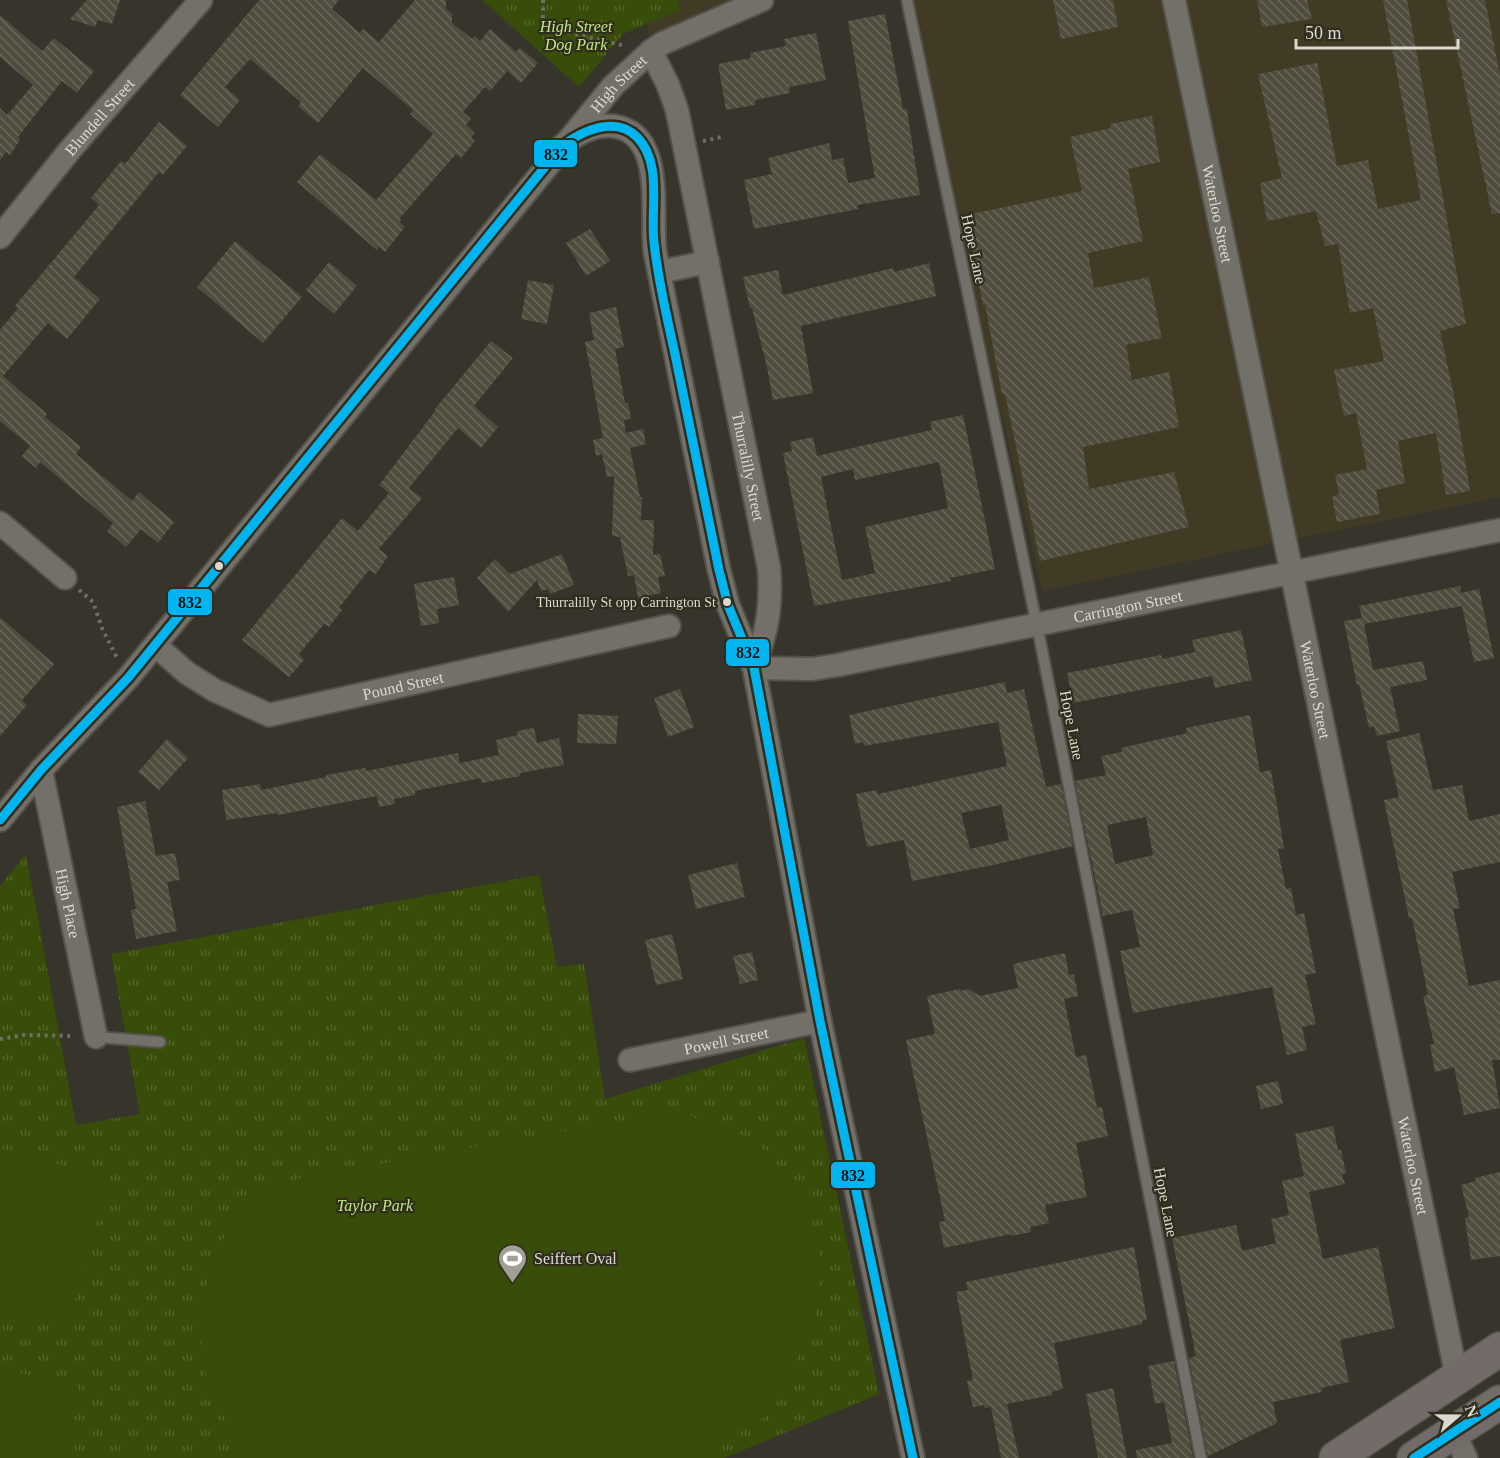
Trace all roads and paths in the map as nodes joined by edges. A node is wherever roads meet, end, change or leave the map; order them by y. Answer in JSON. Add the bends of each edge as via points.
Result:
{"nodes":[{"id":1,"x":201,"y":0,"type":"edge"},
{"id":2,"x":543,"y":0,"type":"edge"},
{"id":3,"x":762,"y":0,"type":"edge"},
{"id":4,"x":907,"y":0,"type":"edge"},
{"id":5,"x":1174,"y":0,"type":"edge"},
{"id":6,"x":651,"y":51,"type":"junction"},
{"id":7,"x":722,"y":138,"type":"dead end"},
{"id":8,"x":702,"y":142,"type":"dead end"},
{"id":9,"x":562,"y":146,"type":"junction"},
{"id":10,"x":0,"y":237,"type":"edge"},
{"id":11,"x":708,"y":262,"type":"junction"},
{"id":12,"x":659,"y":272,"type":"junction"},
{"id":13,"x":0,"y":523,"type":"edge"},
{"id":14,"x":1500,"y":530,"type":"edge"},
{"id":15,"x":1291,"y":573,"type":"junction"},
{"id":16,"x":64,"y":578,"type":"joint"},
{"id":17,"x":1036,"y":625,"type":"junction"},
{"id":18,"x":669,"y":626,"type":"dead end"},
{"id":19,"x":155,"y":645,"type":"junction"},
{"id":20,"x":754,"y":668,"type":"junction"},
{"id":21,"x":128,"y":678,"type":"junction"},
{"id":22,"x":40,"y":771,"type":"junction"},
{"id":23,"x":0,"y":820,"type":"edge"},
{"id":24,"x":820,"y":1021,"type":"junction"},
{"id":25,"x":96,"y":1037,"type":"junction"},
{"id":26,"x":0,"y":1040,"type":"edge"},
{"id":27,"x":160,"y":1042,"type":"dead end"},
{"id":28,"x":630,"y":1060,"type":"dead end"},
{"id":29,"x":1500,"y":1349,"type":"edge"},
{"id":30,"x":1457,"y":1377,"type":"junction"},
{"id":31,"x":1500,"y":1402,"type":"edge"},
{"id":32,"x":1460,"y":1445,"type":"edge"},
{"id":33,"x":913,"y":1458,"type":"edge"},
{"id":34,"x":1201,"y":1458,"type":"edge"},
{"id":35,"x":1336,"y":1458,"type":"edge"},
{"id":36,"x":1414,"y":1458,"type":"edge"}],
"edges":[{"from":1,"to":10,"type":"street","name":"Blundell Street"},
{"from":2,"to":6,"type":"path","via":[[543,27]]},
{"from":3,"to":6,"type":"street","name":"High Street"},
{"from":4,"to":17,"type":"lane","name":"Hope Lane"},
{"from":5,"to":15,"type":"street","name":"Waterloo Street"},
{"from":6,"to":9,"type":"street","name":"High Street","via":[[613,86]]},
{"from":6,"to":11,"type":"street","name":"Thurralilly Street","via":[[677,110]]},
{"from":7,"to":8,"type":"path"},
{"from":9,"to":12,"type":"street","name":"Thurralilly Street","via":[[582,132],[606,126],[626,129],[641,142],[651,169],[653,239]]},
{"from":9,"to":19,"type":"street","name":"High Street"},
{"from":11,"to":12,"type":"street"},
{"from":11,"to":20,"type":"street","name":"Thurralilly Street","via":[[769,568],[771,602]]},
{"from":12,"to":20,"type":"street","name":"Thurralilly Street","via":[[723,587]]},
{"from":13,"to":16,"type":"street"},
{"from":14,"to":15,"type":"street","name":"Carrington Street"},
{"from":15,"to":17,"type":"street","name":"Carrington Street"},
{"from":15,"to":30,"type":"street","name":"Waterloo Street"},
{"from":16,"to":21,"type":"path","via":[[93,602]]},
{"from":17,"to":20,"type":"street","name":"Carrington Street","via":[[824,668]]},
{"from":17,"to":34,"type":"lane","name":"Hope Lane"},
{"from":18,"to":19,"type":"street","name":"Pound Street","via":[[269,716],[214,690]]},
{"from":19,"to":21,"type":"street","name":"High Street"},
{"from":20,"to":24,"type":"street","name":"Thurralilly Street"},
{"from":21,"to":22,"type":"street","name":"High Street"},
{"from":22,"to":23,"type":"street","name":"High Street"},
{"from":22,"to":25,"type":"street","name":"High Place"},
{"from":24,"to":28,"type":"street","name":"Powell Street"},
{"from":24,"to":33,"type":"street","name":"Thurralilly Street"},
{"from":25,"to":26,"type":"path","via":[[24,1035]]},
{"from":25,"to":27,"type":"lane"},
{"from":29,"to":30,"type":"main road"},
{"from":30,"to":32,"type":"main road"},
{"from":30,"to":35,"type":"main road"},
{"from":31,"to":32,"type":"main road"},
{"from":32,"to":36,"type":"main road"}]}
